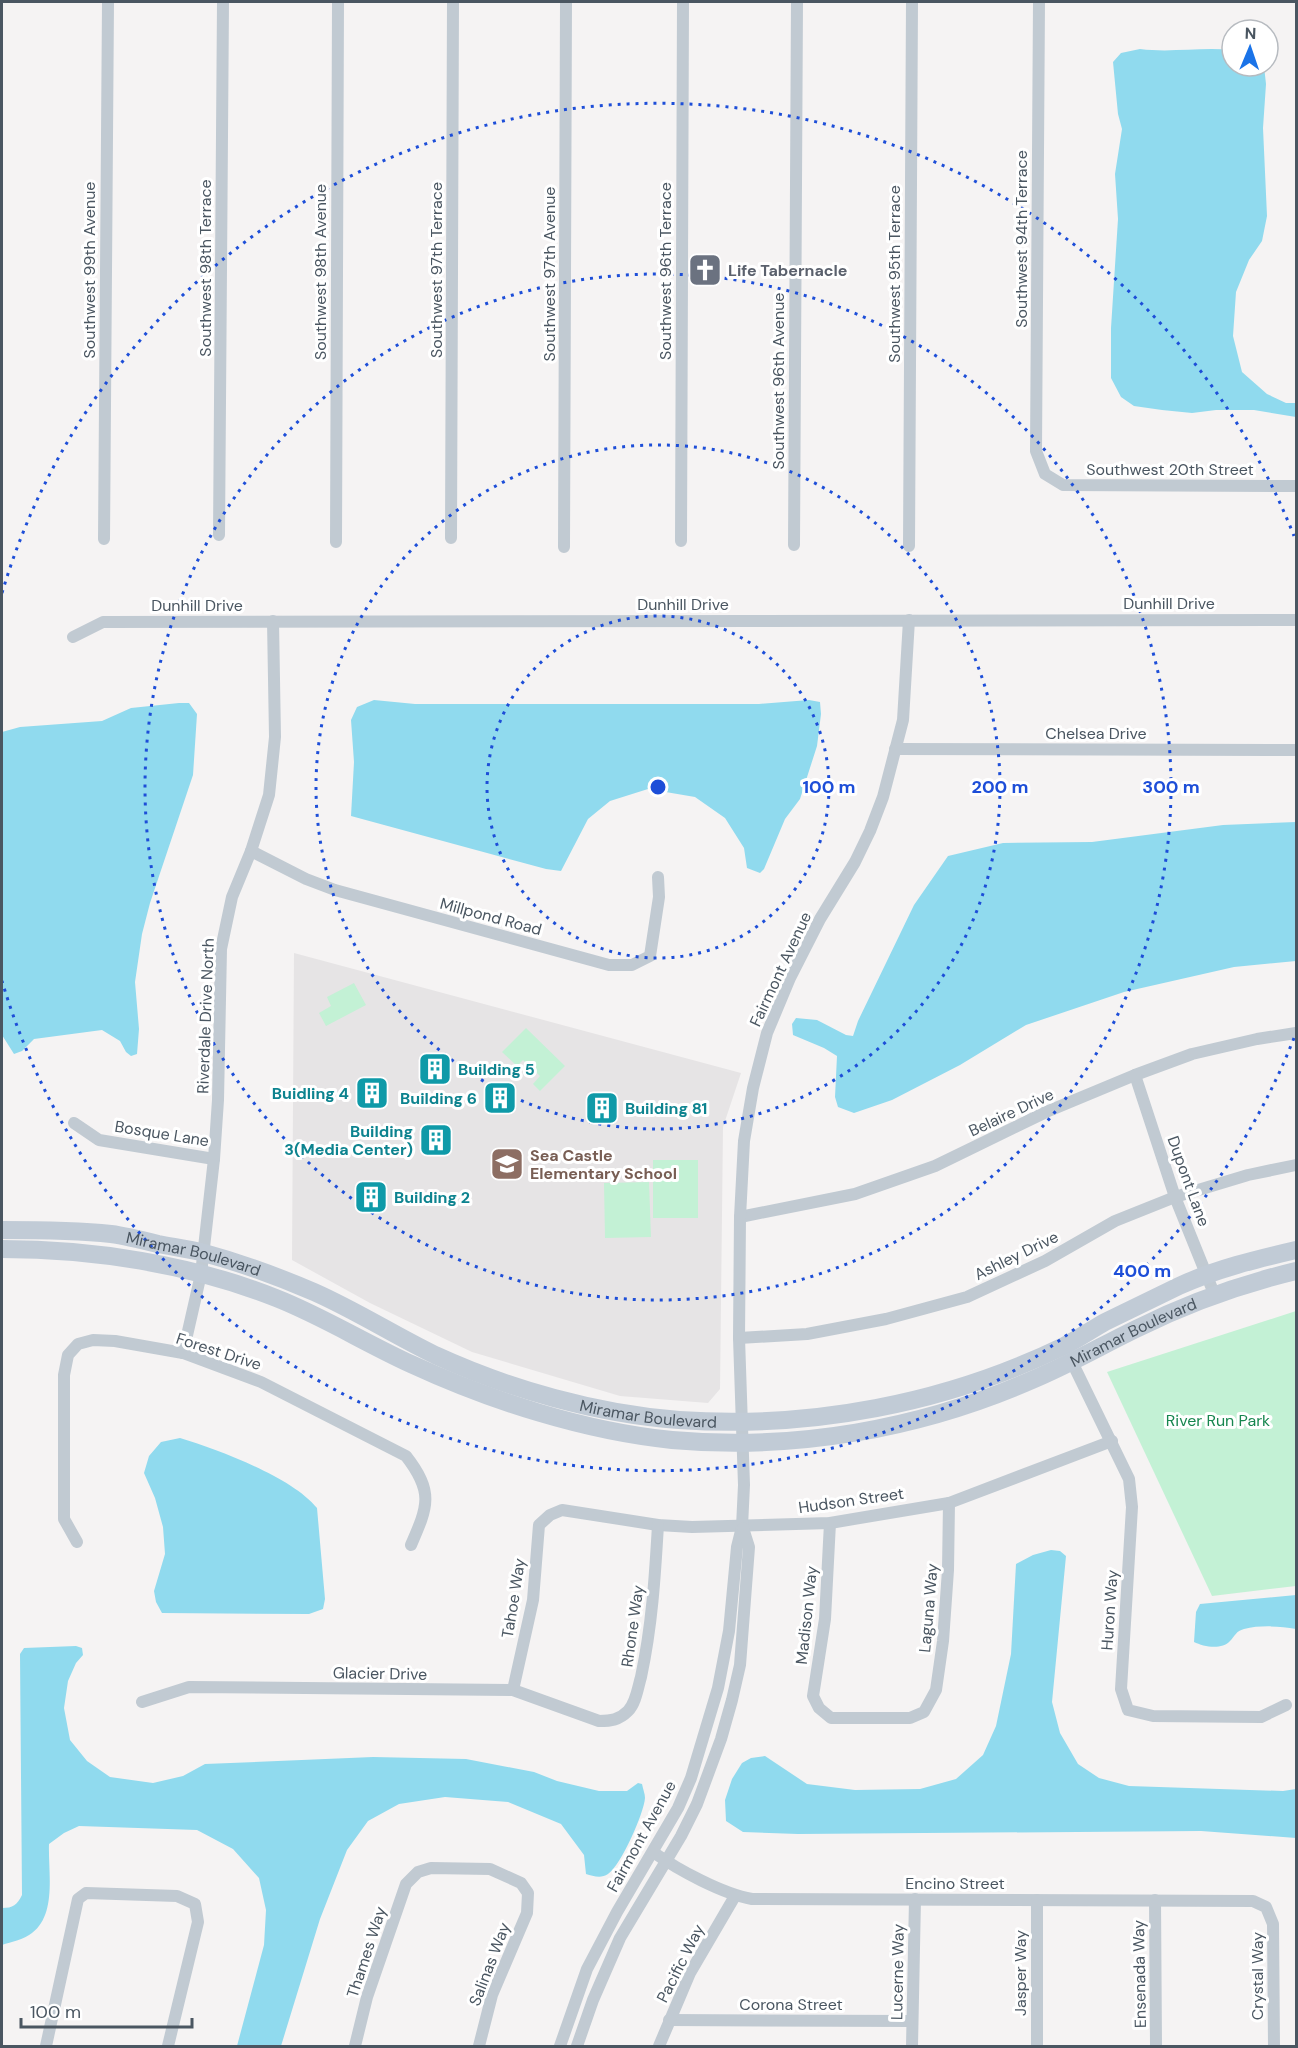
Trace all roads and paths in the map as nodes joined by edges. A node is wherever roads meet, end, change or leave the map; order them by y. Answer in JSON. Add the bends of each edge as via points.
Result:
{"nodes":[{"id":1,"x":108,"y":2,"type":"edge"},
{"id":2,"x":223,"y":2,"type":"edge"},
{"id":3,"x":338,"y":2,"type":"edge"},
{"id":4,"x":453,"y":2,"type":"edge"},
{"id":5,"x":566,"y":2,"type":"edge"},
{"id":6,"x":683,"y":2,"type":"edge"},
{"id":7,"x":797,"y":2,"type":"edge"},
{"id":8,"x":912,"y":2,"type":"edge"},
{"id":9,"x":1039,"y":2,"type":"edge"},
{"id":10,"x":1045,"y":474,"type":"joint"},
{"id":11,"x":1296,"y":486,"type":"edge"},
{"id":12,"x":219,"y":535,"type":"dead end"},
{"id":13,"x":451,"y":538,"type":"dead end"},
{"id":14,"x":104,"y":539,"type":"dead end"},
{"id":15,"x":681,"y":541,"type":"dead end"},
{"id":16,"x":336,"y":542,"type":"dead end"},
{"id":17,"x":794,"y":545,"type":"dead end"},
{"id":18,"x":909,"y":546,"type":"dead end"},
{"id":19,"x":564,"y":547,"type":"dead end"},
{"id":20,"x":909,"y":620,"type":"junction"},
{"id":21,"x":1296,"y":620,"type":"edge"},
{"id":22,"x":273,"y":621,"type":"junction"},
{"id":23,"x":73,"y":637,"type":"dead end"},
{"id":24,"x":895,"y":749,"type":"junction"},
{"id":25,"x":1296,"y":750,"type":"edge"},
{"id":26,"x":251,"y":851,"type":"junction"},
{"id":27,"x":658,"y":877,"type":"dead end"},
{"id":28,"x":1296,"y":1033,"type":"edge"},
{"id":29,"x":1135,"y":1075,"type":"junction"},
{"id":30,"x":74,"y":1123,"type":"dead end"},
{"id":31,"x":214,"y":1159,"type":"junction"},
{"id":32,"x":1296,"y":1165,"type":"edge"},
{"id":33,"x":1175,"y":1197,"type":"junction"},
{"id":34,"x":740,"y":1217,"type":"junction"},
{"id":35,"x":2,"y":1230,"type":"edge"},
{"id":36,"x":2,"y":1250,"type":"edge"},
{"id":37,"x":1296,"y":1250,"type":"edge"},
{"id":38,"x":204,"y":1253,"type":"junction"},
{"id":39,"x":1296,"y":1271,"type":"edge"},
{"id":40,"x":201,"y":1274,"type":"junction"},
{"id":41,"x":1207,"y":1275,"type":"junction"},
{"id":42,"x":1215,"y":1296,"type":"junction"},
{"id":43,"x":739,"y":1338,"type":"junction"},
{"id":44,"x":183,"y":1353,"type":"junction"},
{"id":45,"x":1072,"y":1362,"type":"junction"},
{"id":46,"x":741,"y":1421,"type":"junction"},
{"id":47,"x":1112,"y":1441,"type":"junction"},
{"id":48,"x":741,"y":1442,"type":"junction"},
{"id":49,"x":949,"y":1503,"type":"junction"},
{"id":50,"x":550,"y":1515,"type":"joint"},
{"id":51,"x":830,"y":1523,"type":"junction"},
{"id":52,"x":658,"y":1525,"type":"junction"},
{"id":53,"x":742,"y":1527,"type":"junction"},
{"id":54,"x":77,"y":1542,"type":"dead end"},
{"id":55,"x":411,"y":1545,"type":"dead end"},
{"id":56,"x":513,"y":1690,"type":"junction"},
{"id":57,"x":142,"y":1702,"type":"dead end"},
{"id":58,"x":1286,"y":1705,"type":"dead end"},
{"id":59,"x":819,"y":1708,"type":"joint"},
{"id":60,"x":614,"y":1721,"type":"joint"},
{"id":61,"x":653,"y":1852,"type":"junction"},
{"id":62,"x":666,"y":1861,"type":"junction"},
{"id":63,"x":528,"y":1893,"type":"joint"},
{"id":64,"x":735,"y":1896,"type":"junction"},
{"id":65,"x":915,"y":1899,"type":"junction"},
{"id":66,"x":1037,"y":1899,"type":"junction"},
{"id":67,"x":1155,"y":1900,"type":"junction"},
{"id":68,"x":1266,"y":1907,"type":"joint"},
{"id":69,"x":669,"y":2020,"type":"junction"},
{"id":70,"x":912,"y":2021,"type":"junction"},
{"id":71,"x":46,"y":2046,"type":"edge"},
{"id":72,"x":168,"y":2046,"type":"edge"},
{"id":73,"x":355,"y":2046,"type":"edge"},
{"id":74,"x":479,"y":2046,"type":"edge"},
{"id":75,"x":561,"y":2046,"type":"edge"},
{"id":76,"x":577,"y":2046,"type":"edge"},
{"id":77,"x":659,"y":2046,"type":"edge"},
{"id":78,"x":912,"y":2046,"type":"edge"},
{"id":79,"x":1036,"y":2046,"type":"edge"},
{"id":80,"x":1156,"y":2046,"type":"edge"},
{"id":81,"x":1274,"y":2046,"type":"edge"}],
"edges":[{"from":1,"to":14,"type":"street","name":"Southwest 99th Avenue"},
{"from":2,"to":12,"type":"street","name":"Southwest 98th Terrace"},
{"from":3,"to":16,"type":"street","name":"Southwest 98th Avenue"},
{"from":4,"to":13,"type":"street","name":"Southwest 97th Terrace"},
{"from":5,"to":19,"type":"street","name":"Southwest 97th Avenue"},
{"from":6,"to":15,"type":"street","name":"Southwest 96th Terrace"},
{"from":7,"to":17,"type":"street","name":"Southwest 96th Avenue"},
{"from":8,"to":18,"type":"street","name":"Southwest 95th Terrace"},
{"from":9,"to":10,"type":"street","name":"Southwest 94th Terrace","via":[[1036,451]]},
{"from":10,"to":11,"type":"street","name":"Southwest 20th Street","via":[[1063,485]]},
{"from":20,"to":21,"type":"street","name":"Dunhill Drive"},
{"from":20,"to":22,"type":"street","name":"Dunhill Drive"},
{"from":20,"to":24,"type":"street","name":"Fairmont Avenue","via":[[903,720]]},
{"from":22,"to":23,"type":"street","name":"Dunhill Drive","via":[[103,621]]},
{"from":22,"to":26,"type":"street","name":"Riverdale Drive North","via":[[275,737],[269,795]]},
{"from":24,"to":25,"type":"street","name":"Chelsea Drive"},
{"from":24,"to":34,"type":"street","name":"Fairmont Avenue","via":[[870,831],[820,919],[767,1033],[744,1141]]},
{"from":26,"to":27,"type":"street","name":"Millpond Road","via":[[335,890],[609,965],[632,965],[650,956],[659,897]]},
{"from":26,"to":31,"type":"street","name":"Riverdale Drive North","via":[[232,897],[221,949]]},
{"from":28,"to":29,"type":"street","name":"Belaire Drive","via":[[1192,1054]]},
{"from":29,"to":33,"type":"street","name":"Dupont Lane"},
{"from":29,"to":34,"type":"street","name":"Belaire Drive","via":[[1046,1112],[935,1166],[855,1194]]},
{"from":30,"to":31,"type":"street","name":"Bosque Lane","via":[[99,1140]]},
{"from":31,"to":38,"type":"street","name":"Riverdale Drive North"},
{"from":32,"to":33,"type":"street","name":"Ashley Drive"},
{"from":33,"to":41,"type":"street","name":"Dupont Lane"},
{"from":33,"to":43,"type":"street","name":"Ashley Drive","via":[[1115,1221],[1045,1261],[967,1297],[886,1319],[807,1334]]},
{"from":34,"to":43,"type":"street","name":"Fairmont Avenue"},
{"from":35,"to":38,"type":"street","name":"Miramar Boulevard","via":[[115,1234]]},
{"from":36,"to":40,"type":"street","name":"Miramar Boulevard","via":[[92,1254]]},
{"from":37,"to":41,"type":"street","name":"Miramar Boulevard"},
{"from":38,"to":40,"type":"street","name":"Riverdale Drive North"},
{"from":38,"to":46,"type":"street","name":"Miramar Boulevard","via":[[316,1293],[438,1356],[535,1392],[632,1414],[678,1420]]},
{"from":39,"to":42,"type":"street","name":"Miramar Boulevard"},
{"from":40,"to":44,"type":"street","name":"Riverdale Drive North"},
{"from":40,"to":48,"type":"street","name":"Miramar Boulevard","via":[[272,1296],[411,1364],[539,1413],[671,1440]]},
{"from":41,"to":42,"type":"street","name":"Dupont Lane"},
{"from":41,"to":46,"type":"street","name":"Miramar Boulevard","via":[[1064,1346],[933,1395],[822,1417]]},
{"from":42,"to":45,"type":"street","name":"Miramar Boulevard","via":[[1139,1327]]},
{"from":43,"to":46,"type":"street","name":"Fairmont Avenue"},
{"from":44,"to":54,"type":"street","name":"Forest Drive","via":[[93,1340],[78,1344],[68,1355],[64,1375],[64,1519]]},
{"from":44,"to":55,"type":"street","name":"Forest Drive","via":[[261,1382],[406,1456],[419,1473],[425,1494],[424,1514]]},
{"from":45,"to":47,"type":"street","name":"Huron Way"},
{"from":45,"to":48,"type":"street","name":"Miramar Boulevard","via":[[982,1401],[930,1417],[807,1439]]},
{"from":46,"to":48,"type":"street","name":"Fairmont Avenue"},
{"from":47,"to":49,"type":"street","name":"Hudson Street"},
{"from":47,"to":58,"type":"street","name":"Huron Way","via":[[1129,1479],[1132,1507],[1121,1689],[1128,1710],[1153,1716],[1261,1717]]},
{"from":48,"to":53,"type":"street","name":"Fairmont Avenue"},
{"from":49,"to":51,"type":"street","name":"Hudson Street"},
{"from":49,"to":59,"type":"street","name":"Laguna Way","via":[[943,1641],[936,1690],[924,1712],[910,1718],[831,1718]]},
{"from":50,"to":52,"type":"street","name":"Hudson Street","via":[[562,1510]]},
{"from":50,"to":56,"type":"street","name":"Tahoe Way","via":[[539,1525],[533,1600]]},
{"from":51,"to":53,"type":"street","name":"Hudson Street"},
{"from":51,"to":59,"type":"street","name":"Madison Way","via":[[825,1619],[813,1696]]},
{"from":52,"to":53,"type":"street","name":"Hudson Street"},
{"from":52,"to":60,"type":"street","name":"Rhone Way","via":[[648,1644],[630,1710]]},
{"from":53,"to":61,"type":"street","name":"Fairmont Avenue","via":[[729,1631],[717,1688],[691,1778]]},
{"from":53,"to":62,"type":"street","name":"Fairmont Avenue","via":[[749,1547],[740,1665],[697,1804]]},
{"from":56,"to":57,"type":"street","name":"Glacier Drive","via":[[189,1687]]},
{"from":56,"to":60,"type":"street","name":"Glacier Drive","via":[[599,1721]]},
{"from":61,"to":62,"type":"street","name":"Encino Street"},
{"from":61,"to":75,"type":"street","name":"Fairmont Avenue","via":[[587,1969]]},
{"from":62,"to":64,"type":"street","name":"Encino Street"},
{"from":62,"to":76,"type":"street","name":"Fairmont Avenue","via":[[620,1938]]},
{"from":63,"to":73,"type":"street","name":"Thames Way","via":[[521,1883],[490,1869],[431,1868],[418,1872],[406,1884],[367,1997]]},
{"from":63,"to":74,"type":"street","name":"Salinas Way","via":[[527,1913],[492,1995]]},
{"from":64,"to":65,"type":"street","name":"Encino Street"},
{"from":64,"to":69,"type":"street","name":"Pacific Way","via":[[690,1973]]},
{"from":65,"to":66,"type":"street","name":"Encino Street"},
{"from":65,"to":70,"type":"street","name":"Lucerne Way"},
{"from":66,"to":67,"type":"street","name":"Encino Street"},
{"from":66,"to":79,"type":"street","name":"Jasper Way"},
{"from":67,"to":68,"type":"street","name":"Encino Street","via":[[1253,1901]]},
{"from":67,"to":80,"type":"street","name":"Ensenada Way"},
{"from":68,"to":81,"type":"street","name":"Crystal Way","via":[[1273,1924]]},
{"from":69,"to":70,"type":"street","name":"Corona Street"},
{"from":69,"to":77,"type":"street","name":"Pacific Way"},
{"from":70,"to":78,"type":"street","name":"Lucerne Way"},
{"from":71,"to":72,"type":"street","via":[[78,1899],[86,1893],[177,1896],[195,1904],[198,1922]]}]}
